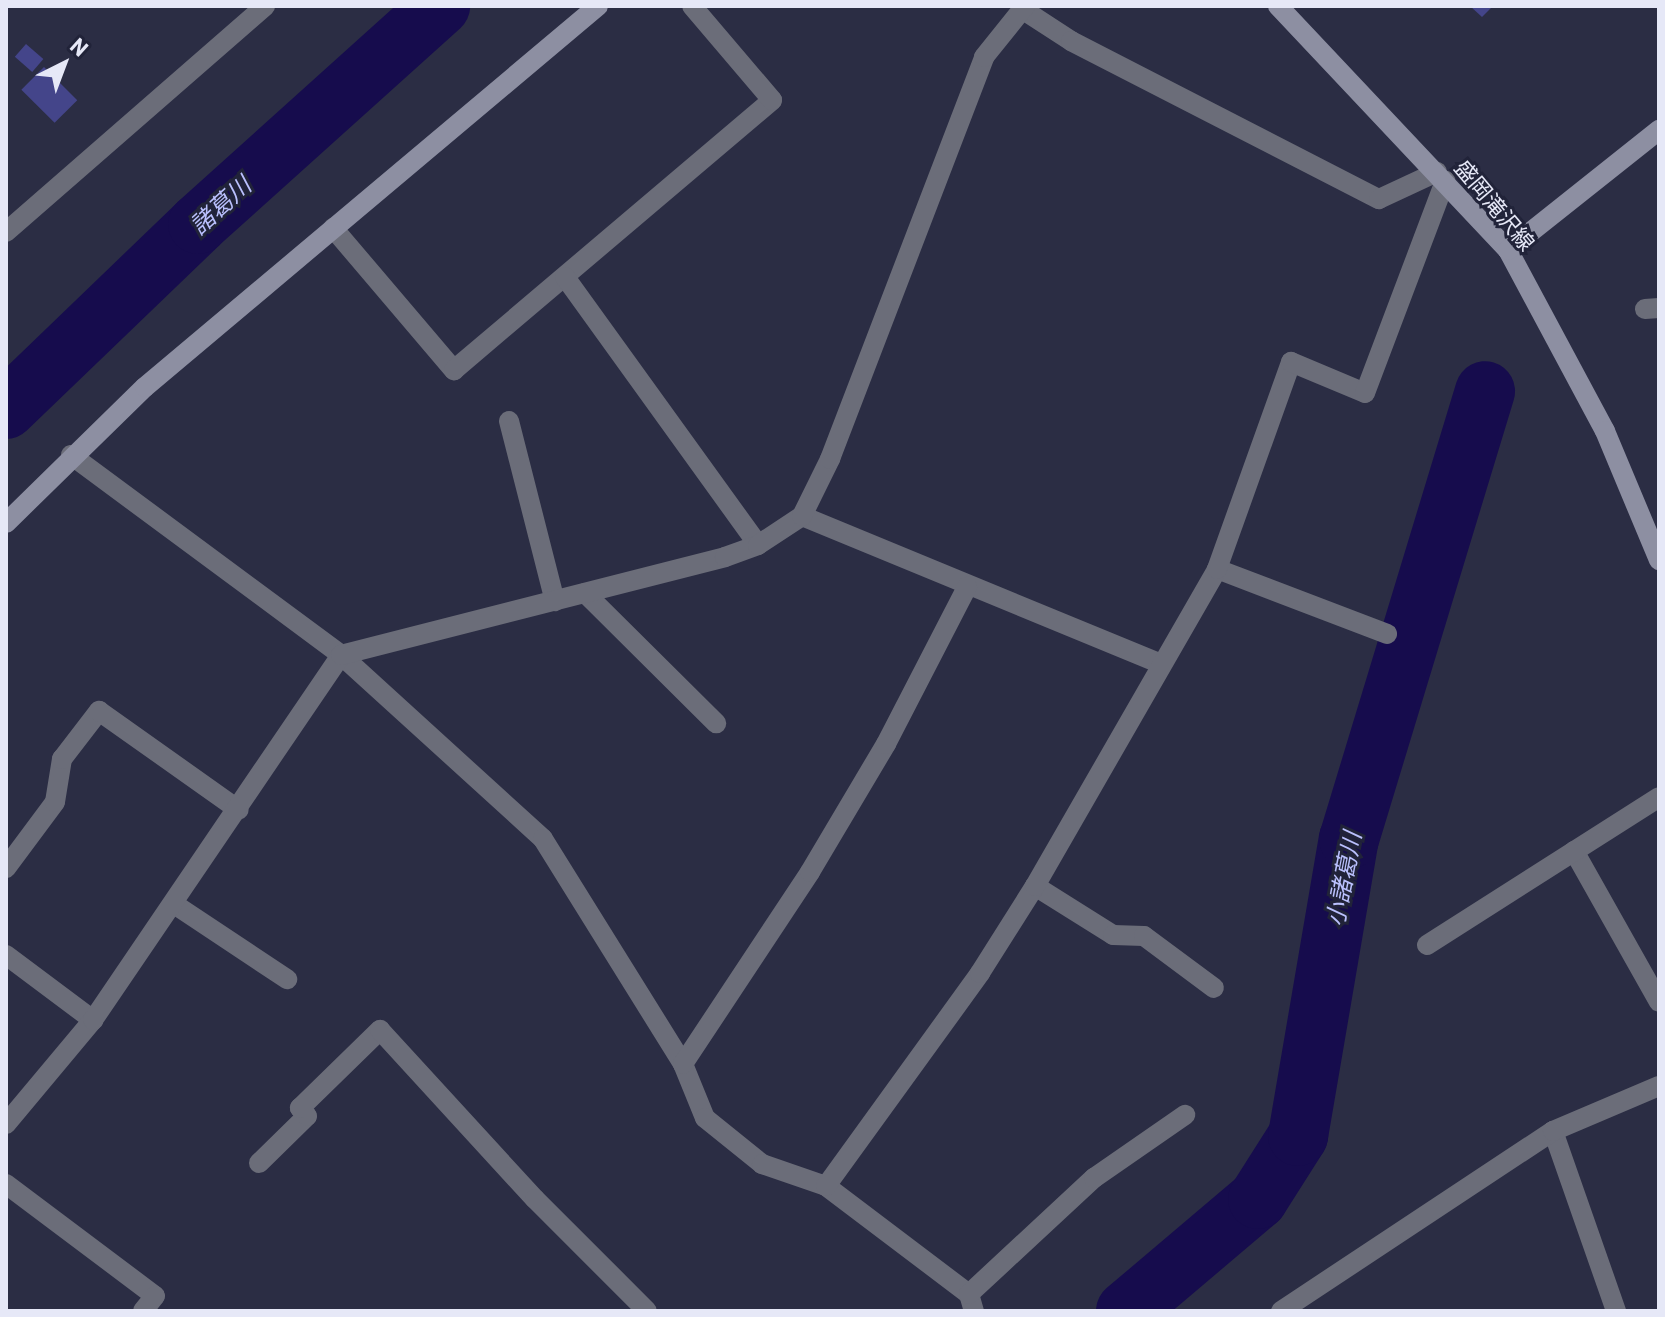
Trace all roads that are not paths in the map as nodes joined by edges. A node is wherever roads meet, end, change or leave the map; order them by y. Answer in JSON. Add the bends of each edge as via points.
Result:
{"nodes":[{"id":1,"x":265,"y":6,"type":"edge"},
{"id":2,"x":598,"y":6,"type":"edge"},
{"id":3,"x":692,"y":6,"type":"edge"},
{"id":4,"x":1278,"y":6,"type":"edge"},
{"id":5,"x":1024,"y":8,"type":"edge"},
{"id":6,"x":1659,"y":130,"type":"edge"},
{"id":7,"x":1441,"y":177,"type":"junction"},
{"id":8,"x":333,"y":228,"type":"junction"},
{"id":9,"x":6,"y":232,"type":"edge"},
{"id":10,"x":1508,"y":250,"type":"junction"},
{"id":11,"x":565,"y":277,"type":"junction"},
{"id":12,"x":509,"y":421,"type":"dead end"},
{"id":13,"x":71,"y":455,"type":"junction"},
{"id":14,"x":802,"y":516,"type":"junction"},
{"id":15,"x":6,"y":523,"type":"edge"},
{"id":16,"x":758,"y":545,"type":"junction"},
{"id":17,"x":1659,"y":560,"type":"edge"},
{"id":18,"x":1217,"y":569,"type":"junction"},
{"id":19,"x":967,"y":587,"type":"junction"},
{"id":20,"x":585,"y":593,"type":"junction"},
{"id":21,"x":555,"y":601,"type":"junction"},
{"id":22,"x":1387,"y":634,"type":"dead end"},
{"id":23,"x":341,"y":655,"type":"junction"},
{"id":24,"x":1161,"y":664,"type":"junction"},
{"id":25,"x":716,"y":723,"type":"dead end"},
{"id":26,"x":1659,"y":797,"type":"edge"},
{"id":27,"x":239,"y":810,"type":"junction"},
{"id":28,"x":1574,"y":851,"type":"junction"},
{"id":29,"x":6,"y":868,"type":"edge"},
{"id":30,"x":1035,"y":886,"type":"junction"},
{"id":31,"x":174,"y":904,"type":"junction"},
{"id":32,"x":1427,"y":945,"type":"dead end"},
{"id":33,"x":6,"y":955,"type":"edge"},
{"id":34,"x":287,"y":979,"type":"dead end"},
{"id":35,"x":1214,"y":988,"type":"dead end"},
{"id":36,"x":1659,"y":1002,"type":"edge"},
{"id":37,"x":93,"y":1020,"type":"junction"},
{"id":38,"x":683,"y":1064,"type":"junction"},
{"id":39,"x":1659,"y":1086,"type":"edge"},
{"id":40,"x":1185,"y":1115,"type":"dead end"},
{"id":41,"x":6,"y":1124,"type":"edge"},
{"id":42,"x":1553,"y":1131,"type":"junction"},
{"id":43,"x":259,"y":1163,"type":"dead end"},
{"id":44,"x":6,"y":1184,"type":"edge"},
{"id":45,"x":826,"y":1186,"type":"junction"},
{"id":46,"x":971,"y":1303,"type":"edge"},
{"id":47,"x":143,"y":1311,"type":"edge"},
{"id":48,"x":647,"y":1311,"type":"edge"},
{"id":49,"x":1281,"y":1311,"type":"edge"},
{"id":50,"x":1616,"y":1311,"type":"edge"}],
"edges":[{"from":1,"to":9,"type":"street"},
{"from":2,"to":8,"type":"street"},
{"from":3,"to":11,"type":"street","via":[[772,100]]},
{"from":4,"to":7,"type":"street","name":"盛岡滝沢線"},
{"from":5,"to":7,"type":"street","via":[[1071,41],[1379,199]]},
{"from":5,"to":14,"type":"street","via":[[984,57],[830,459]]},
{"from":6,"to":10,"type":"street"},
{"from":7,"to":10,"type":"street","name":"盛岡滝沢線"},
{"from":7,"to":18,"type":"street","via":[[1365,393],[1291,362]]},
{"from":8,"to":11,"type":"street","via":[[454,370]]},
{"from":8,"to":13,"type":"street"},
{"from":10,"to":17,"type":"street","name":"盛岡滝沢線","via":[[1605,431]]},
{"from":11,"to":16,"type":"street"},
{"from":12,"to":21,"type":"street"},
{"from":13,"to":15,"type":"street"},
{"from":13,"to":23,"type":"street"},
{"from":14,"to":16,"type":"street"},
{"from":14,"to":19,"type":"street"},
{"from":16,"to":20,"type":"street"},
{"from":18,"to":22,"type":"street"},
{"from":18,"to":24,"type":"street"},
{"from":19,"to":24,"type":"street"},
{"from":19,"to":38,"type":"street","via":[[886,744],[810,872]]},
{"from":20,"to":21,"type":"street"},
{"from":20,"to":25,"type":"street"},
{"from":21,"to":23,"type":"street"},
{"from":23,"to":27,"type":"street"},
{"from":23,"to":38,"type":"street","via":[[543,839]]},
{"from":24,"to":30,"type":"street"},
{"from":26,"to":28,"type":"street"},
{"from":27,"to":29,"type":"street","via":[[99,711],[62,759],[55,802]]},
{"from":27,"to":31,"type":"street"},
{"from":28,"to":32,"type":"street"},
{"from":28,"to":36,"type":"street"},
{"from":30,"to":35,"type":"street","via":[[1113,935],[1144,936]]},
{"from":30,"to":45,"type":"street","via":[[980,973]]},
{"from":31,"to":34,"type":"street"},
{"from":31,"to":37,"type":"street"},
{"from":33,"to":37,"type":"street"},
{"from":37,"to":41,"type":"street"},
{"from":38,"to":45,"type":"street","via":[[705,1118],[762,1164]]},
{"from":39,"to":42,"type":"street"},
{"from":40,"to":46,"type":"street","via":[[1094,1178]]},
{"from":42,"to":49,"type":"street"},
{"from":42,"to":50,"type":"street"},
{"from":43,"to":48,"type":"street","via":[[307,1116],[300,1108],[380,1030],[535,1199]]},
{"from":44,"to":47,"type":"street","via":[[155,1296]]},
{"from":45,"to":46,"type":"street"}]}
